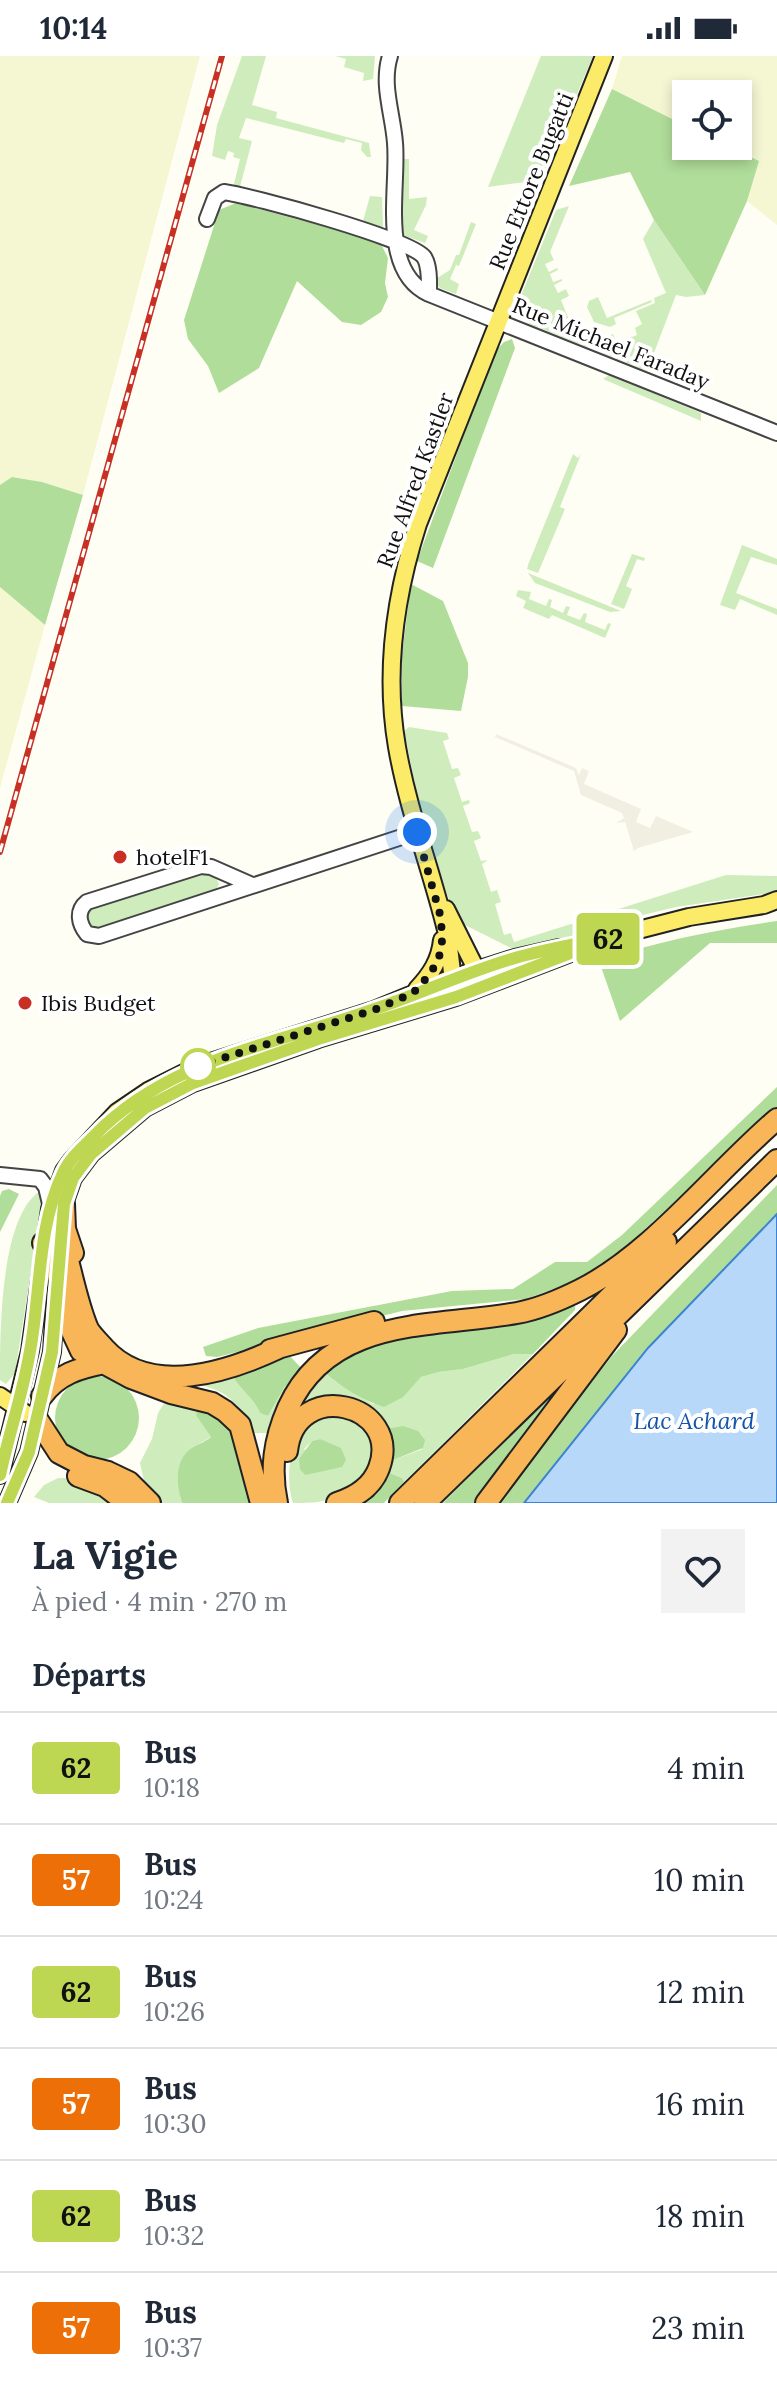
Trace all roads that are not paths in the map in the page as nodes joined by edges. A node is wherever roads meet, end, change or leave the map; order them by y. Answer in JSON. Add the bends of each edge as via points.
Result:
{"nodes":[{"id":1,"x":390,"y":56,"type":"edge"},
{"id":2,"x":604,"y":56,"type":"edge"},
{"id":3,"x":207,"y":219,"type":"dead end"},
{"id":4,"x":396,"y":242,"type":"junction"},
{"id":5,"x":429,"y":294,"type":"junction"},
{"id":6,"x":499,"y":322,"type":"junction"},
{"id":7,"x":777,"y":433,"type":"edge"},
{"id":8,"x":417,"y":832,"type":"junction"},
{"id":9,"x":252,"y":885,"type":"junction"},
{"id":10,"x":436,"y":893,"type":"junction"},
{"id":11,"x":773,"y":904,"type":"edge"},
{"id":12,"x":441,"y":918,"type":"junction"},
{"id":13,"x":615,"y":936,"type":"junction"},
{"id":14,"x":478,"y":970,"type":"junction"},
{"id":15,"x":452,"y":978,"type":"junction"},
{"id":16,"x":483,"y":987,"type":"junction"},
{"id":17,"x":419,"y":996,"type":"junction"},
{"id":18,"x":456,"y":997,"type":"junction"},
{"id":19,"x":777,"y":1119,"type":"edge"},
{"id":20,"x":777,"y":1133,"type":"edge"},
{"id":21,"x":777,"y":1160,"type":"edge"},
{"id":22,"x":0,"y":1175,"type":"edge"},
{"id":23,"x":57,"y":1206,"type":"junction"},
{"id":24,"x":52,"y":1243,"type":"junction"},
{"id":25,"x":57,"y":1271,"type":"junction"},
{"id":26,"x":635,"y":1295,"type":"junction"},
{"id":27,"x":553,"y":1302,"type":"junction"},
{"id":28,"x":281,"y":1347,"type":"junction"},
{"id":29,"x":105,"y":1363,"type":"junction"},
{"id":30,"x":0,"y":1396,"type":"edge"},
{"id":31,"x":42,"y":1396,"type":"junction"},
{"id":32,"x":17,"y":1407,"type":"junction"},
{"id":33,"x":37,"y":1419,"type":"junction"},
{"id":34,"x":7,"y":1477,"type":"edge"},
{"id":35,"x":278,"y":1501,"type":"edge"},
{"id":36,"x":7,"y":1503,"type":"edge"},
{"id":37,"x":127,"y":1503,"type":"edge"},
{"id":38,"x":150,"y":1503,"type":"edge"},
{"id":39,"x":337,"y":1503,"type":"edge"},
{"id":40,"x":400,"y":1503,"type":"edge"},
{"id":41,"x":425,"y":1503,"type":"edge"},
{"id":42,"x":486,"y":1503,"type":"edge"}],
"edges":[{"from":1,"to":4,"type":"street","via":[[386,74],[395,143]]},
{"from":2,"to":6,"type":"main road","name":"Rue Ettore Bugatti"},
{"from":3,"to":4,"type":"street","via":[[215,198],[224,192]]},
{"from":4,"to":5,"type":"street","name":"Rue Michael Faraday","via":[[411,280]]},
{"from":4,"to":5,"type":"street","via":[[424,258]]},
{"from":5,"to":6,"type":"street","name":"Rue Michael Faraday"},
{"from":6,"to":7,"type":"street","name":"Rue Michael Faraday"},
{"from":6,"to":8,"type":"main road","name":"Rue Alfred Kastler","via":[[418,524],[397,602],[393,719]]},
{"from":8,"to":9,"type":"street"},
{"from":8,"to":10,"type":"main road","name":"Rue Alfred Kastler"},
{"from":9,"to":9,"type":"street","via":[[201,866],[87,902],[79,916],[87,934],[99,936]]},
{"from":10,"to":12,"type":"main road","name":"Rue Alfred Kastler"},
{"from":10,"to":14,"type":"main road","name":"Rue Alfred Kastler"},
{"from":11,"to":13,"type":"main road"},
{"from":12,"to":15,"type":"main road","name":"Rue Alfred Kastler"},
{"from":12,"to":17,"type":"main road","via":[[441,952]]},
{"from":13,"to":14,"type":"main road"},
{"from":13,"to":16,"type":"main road"},
{"from":14,"to":15,"type":"main road"},
{"from":14,"to":16,"type":"main road","name":"Rue Alfred Kastler"},
{"from":15,"to":17,"type":"main road"},
{"from":15,"to":18,"type":"main road","name":"Rue Alfred Kastler"},
{"from":16,"to":18,"type":"main road"},
{"from":17,"to":18,"type":"main road","via":[[437,1002]]},
{"from":17,"to":23,"type":"main road","via":[[193,1083],[145,1108],[91,1154]]},
{"from":17,"to":23,"type":"main road","via":[[198,1066],[148,1091],[117,1112],[72,1160],[64,1171]]},
{"from":19,"to":27,"type":"highway","via":[[616,1269]]},
{"from":20,"to":40,"type":"highway"},
{"from":21,"to":26,"type":"highway"},
{"from":22,"to":23,"type":"street","via":[[40,1179]]},
{"from":23,"to":24,"type":"main road"},
{"from":23,"to":28,"type":"highway","via":[[96,1325],[143,1366],[182,1370]]},
{"from":24,"to":25,"type":"highway"},
{"from":24,"to":28,"type":"highway","via":[[89,1331],[111,1355],[141,1374],[183,1378]]},
{"from":24,"to":32,"type":"main road"},
{"from":25,"to":29,"type":"highway","via":[[68,1323],[81,1351]]},
{"from":25,"to":31,"type":"main road","via":[[52,1352]]},
{"from":26,"to":41,"type":"highway"},
{"from":26,"to":42,"type":"highway","via":[[632,1312]]},
{"from":27,"to":28,"type":"highway","via":[[393,1317]]},
{"from":27,"to":35,"type":"highway","via":[[520,1313],[391,1329],[332,1355],[297,1392],[281,1426],[273,1456]]},
{"from":29,"to":31,"type":"highway","via":[[78,1368],[50,1384]]},
{"from":29,"to":35,"type":"highway","via":[[131,1378],[225,1411],[240,1425]]},
{"from":30,"to":32,"type":"main road"},
{"from":31,"to":33,"type":"main road"},
{"from":32,"to":33,"type":"main road"},
{"from":32,"to":34,"type":"main road"},
{"from":33,"to":34,"type":"main road","via":[[26,1461]]},
{"from":33,"to":37,"type":"highway","via":[[45,1454],[67,1472],[105,1486]]},
{"from":33,"to":38,"type":"highway","via":[[59,1453],[129,1482]]},
{"from":34,"to":36,"type":"main road"},
{"from":35,"to":39,"type":"highway","via":[[294,1429],[312,1411],[335,1405],[367,1418],[382,1450],[371,1483]]}]}
